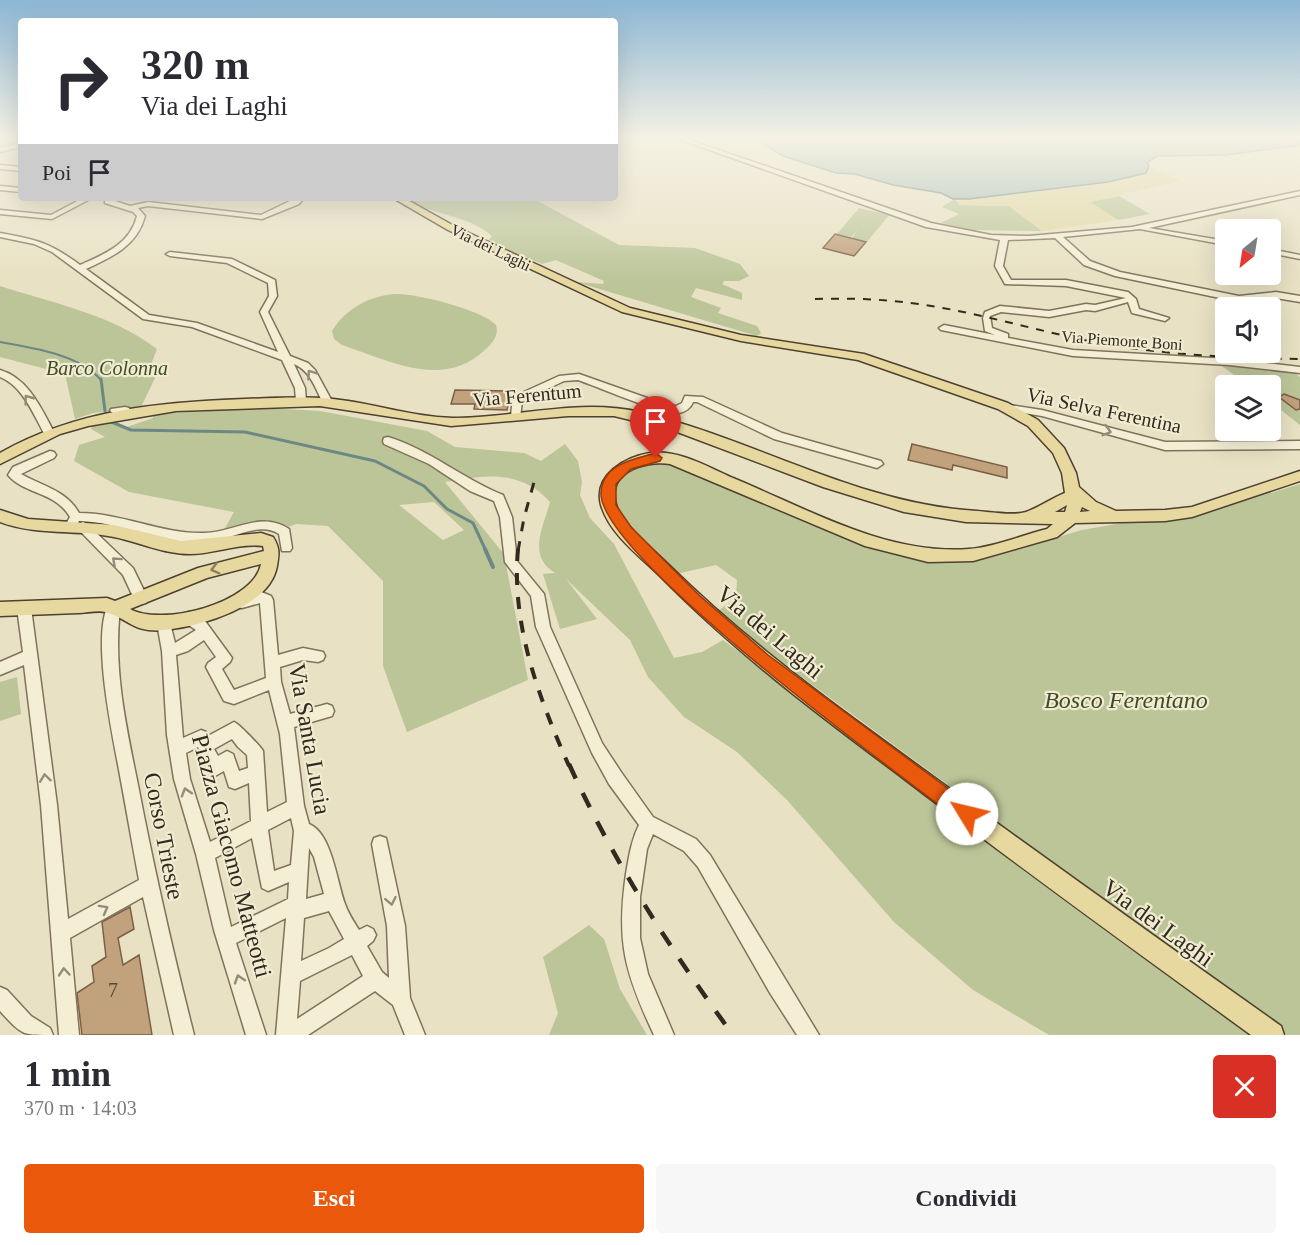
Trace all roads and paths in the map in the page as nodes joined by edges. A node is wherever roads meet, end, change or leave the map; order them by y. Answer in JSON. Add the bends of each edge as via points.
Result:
{"nodes":[{"id":1,"x":815,"y":185,"type":"edge"},
{"id":2,"x":0,"y":188,"type":"edge"},
{"id":3,"x":18,"y":190,"type":"edge"},
{"id":4,"x":1300,"y":195,"type":"edge"},
{"id":5,"x":82,"y":201,"type":"edge"},
{"id":6,"x":108,"y":201,"type":"edge"},
{"id":7,"x":295,"y":201,"type":"edge"},
{"id":8,"x":402,"y":201,"type":"edge"},
{"id":9,"x":130,"y":208,"type":"junction"},
{"id":10,"x":0,"y":212,"type":"edge"},
{"id":11,"x":1137,"y":228,"type":"junction"},
{"id":12,"x":0,"y":235,"type":"edge"},
{"id":13,"x":1056,"y":236,"type":"junction"},
{"id":14,"x":1004,"y":238,"type":"junction"},
{"id":15,"x":1215,"y":241,"type":"edge"},
{"id":16,"x":1281,"y":253,"type":"edge"},
{"id":17,"x":170,"y":254,"type":"dead end"},
{"id":18,"x":1300,"y":256,"type":"edge"},
{"id":19,"x":80,"y":268,"type":"junction"},
{"id":20,"x":1132,"y":299,"type":"junction"},
{"id":21,"x":1300,"y":299,"type":"edge"},
{"id":22,"x":1165,"y":318,"type":"dead end"},
{"id":23,"x":944,"y":328,"type":"dead end"},
{"id":24,"x":1031,"y":346,"type":"junction"},
{"id":25,"x":284,"y":358,"type":"junction"},
{"id":26,"x":1300,"y":370,"type":"edge"},
{"id":27,"x":0,"y":374,"type":"edge"},
{"id":28,"x":301,"y":401,"type":"junction"},
{"id":29,"x":328,"y":403,"type":"junction"},
{"id":30,"x":1009,"y":408,"type":"junction"},
{"id":31,"x":516,"y":416,"type":"junction"},
{"id":32,"x":49,"y":432,"type":"junction"},
{"id":33,"x":388,"y":441,"type":"dead end"},
{"id":34,"x":1300,"y":446,"type":"edge"},
{"id":35,"x":50,"y":455,"type":"dead end"},
{"id":36,"x":0,"y":459,"type":"edge"},
{"id":37,"x":877,"y":464,"type":"dead end"},
{"id":38,"x":1300,"y":476,"type":"edge"},
{"id":39,"x":1070,"y":490,"type":"junction"},
{"id":40,"x":0,"y":516,"type":"edge"},
{"id":41,"x":1119,"y":516,"type":"junction"},
{"id":42,"x":999,"y":517,"type":"junction"},
{"id":43,"x":1021,"y":518,"type":"junction"},
{"id":44,"x":1070,"y":519,"type":"junction"},
{"id":45,"x":77,"y":523,"type":"junction"},
{"id":46,"x":1052,"y":526,"type":"junction"},
{"id":47,"x":1021,"y":536,"type":"junction"},
{"id":48,"x":995,"y":550,"type":"junction"},
{"id":49,"x":279,"y":551,"type":"junction"},
{"id":50,"x":141,"y":599,"type":"junction"},
{"id":51,"x":24,"y":608,"type":"junction"},
{"id":52,"x":0,"y":609,"type":"edge"},
{"id":53,"x":113,"y":609,"type":"junction"},
{"id":54,"x":164,"y":623,"type":"junction"},
{"id":55,"x":197,"y":624,"type":"junction"},
{"id":56,"x":169,"y":651,"type":"junction"},
{"id":57,"x":318,"y":656,"type":"dead end"},
{"id":58,"x":24,"y":658,"type":"junction"},
{"id":59,"x":272,"y":663,"type":"junction"},
{"id":60,"x":0,"y":669,"type":"edge"},
{"id":61,"x":274,"y":682,"type":"junction"},
{"id":62,"x":327,"y":711,"type":"dead end"},
{"id":63,"x":285,"y":723,"type":"junction"},
{"id":64,"x":205,"y":746,"type":"junction"},
{"id":65,"x":177,"y":749,"type":"junction"},
{"id":66,"x":257,"y":772,"type":"junction"},
{"id":67,"x":296,"y":806,"type":"junction"},
{"id":68,"x":261,"y":824,"type":"junction"},
{"id":69,"x":650,"y":825,"type":"junction"},
{"id":70,"x":302,"y":831,"type":"junction"},
{"id":71,"x":380,"y":844,"type":"dead end"},
{"id":72,"x":205,"y":854,"type":"junction"},
{"id":73,"x":299,"y":870,"type":"junction"},
{"id":74,"x":147,"y":885,"type":"junction"},
{"id":75,"x":335,"y":900,"type":"junction"},
{"id":76,"x":296,"y":908,"type":"junction"},
{"id":77,"x":61,"y":933,"type":"junction"},
{"id":78,"x":226,"y":939,"type":"junction"},
{"id":79,"x":361,"y":939,"type":"junction"},
{"id":80,"x":291,"y":975,"type":"junction"},
{"id":81,"x":375,"y":979,"type":"junction"},
{"id":82,"x":0,"y":997,"type":"edge"},
{"id":83,"x":400,"y":998,"type":"junction"},
{"id":84,"x":299,"y":1030,"type":"edge"},
{"id":85,"x":65,"y":1033,"type":"edge"},
{"id":86,"x":43,"y":1035,"type":"edge"},
{"id":87,"x":184,"y":1035,"type":"edge"},
{"id":88,"x":256,"y":1035,"type":"edge"},
{"id":89,"x":286,"y":1035,"type":"edge"},
{"id":90,"x":416,"y":1035,"type":"edge"},
{"id":91,"x":664,"y":1035,"type":"edge"},
{"id":92,"x":809,"y":1035,"type":"edge"},
{"id":93,"x":1272,"y":1035,"type":"edge"}],
"edges":[{"from":1,"to":14,"type":"street","via":[[932,226]]},
{"from":2,"to":3,"type":"street"},
{"from":4,"to":11,"type":"street"},
{"from":5,"to":10,"type":"street","via":[[52,217]]},
{"from":6,"to":9,"type":"street"},
{"from":7,"to":9,"type":"street","via":[[262,217],[147,204]]},
{"from":8,"to":30,"type":"main road","name":"Via dei Laghi","via":[[630,311],[741,338],[860,357]]},
{"from":9,"to":19,"type":"street","via":[[139,213],[141,220],[124,246]]},
{"from":11,"to":13,"type":"street"},
{"from":11,"to":15,"type":"street"},
{"from":12,"to":19,"type":"street","via":[[47,246]]},
{"from":13,"to":14,"type":"street"},
{"from":13,"to":21,"type":"street","via":[[1084,261],[1121,275],[1241,300],[1274,296]]},
{"from":14,"to":20,"type":"street","via":[[999,264],[1007,282],[1070,284]]},
{"from":16,"to":18,"type":"street"},
{"from":17,"to":25,"type":"street","via":[[229,261],[272,282],[273,296],[264,312]]},
{"from":19,"to":25,"type":"street","via":[[146,317],[194,325]]},
{"from":20,"to":22,"type":"street","via":[[1135,311]]},
{"from":20,"to":24,"type":"street","via":[[1049,314],[1000,309],[988,316],[990,330]]},
{"from":23,"to":24,"type":"street","name":"Via Piemonte Boni"},
{"from":24,"to":26,"type":"street","name":"Via Piemonte Boni","via":[[1107,356]]},
{"from":25,"to":28,"type":"street","via":[[300,388]]},
{"from":29,"to":25,"type":"street","one_way":true,"via":[[310,369]]},
{"from":32,"to":27,"type":"street","one_way":true,"via":[[30,399],[7,375]]},
{"from":28,"to":29,"type":"main road","name":"Via Ferentum"},
{"from":28,"to":32,"type":"main road","name":"Via Ferentum","via":[[121,412]]},
{"from":29,"to":31,"type":"main road","name":"Via Ferentum","via":[[447,422]]},
{"from":30,"to":34,"type":"street","name":"Via Selva Ferentina","one_way":true,"via":[[1165,446]]},
{"from":30,"to":39,"type":"main road","name":"Via dei Laghi","via":[[1033,423],[1054,444],[1065,462]]},
{"from":31,"to":37,"type":"street","via":[[518,399],[562,378],[579,376],[665,408],[677,410],[687,405],[689,398],[699,399],[778,436]]},
{"from":31,"to":42,"type":"main road","name":"Via Ferentum","via":[[573,410],[632,415],[892,504],[942,514]]},
{"from":32,"to":36,"type":"main road","name":"Via Ferentum"},
{"from":33,"to":69,"type":"street","via":[[499,498],[506,517],[513,567],[537,594],[543,627],[597,748]]},
{"from":35,"to":45,"type":"street","via":[[17,470],[14,476],[60,497],[72,509]]},
{"from":38,"to":41,"type":"main road","via":[[1191,512]]},
{"from":39,"to":41,"type":"main road","via":[[1091,506]]},
{"from":39,"to":43,"type":"main road","via":[[1047,510]]},
{"from":39,"to":44,"type":"main road","name":"Via dei Laghi","via":[[1075,506]]},
{"from":39,"to":46,"type":"main road","name":"Via dei Laghi"},
{"from":40,"to":45,"type":"main road","via":[[30,525]]},
{"from":41,"to":44,"type":"main road"},
{"from":41,"to":46,"type":"main road"},
{"from":42,"to":43,"type":"main road","name":"Via Ferentum"},
{"from":42,"to":47,"type":"main road","via":[[1015,523]]},
{"from":43,"to":46,"type":"main road","name":"Via Ferentum"},
{"from":44,"to":46,"type":"main road","name":"Via dei Laghi"},
{"from":45,"to":49,"type":"main road","via":[[155,544],[184,548],[262,539]]},
{"from":50,"to":45,"type":"street","one_way":true,"via":[[128,572]]},
{"from":46,"to":47,"type":"main road","name":"Via dei Laghi"},
{"from":46,"to":48,"type":"main road","name":"Via dei Laghi"},
{"from":47,"to":48,"type":"main road","name":"Via dei Laghi"},
{"from":48,"to":93,"type":"main road","name":"Via dei Laghi","via":[[939,557],[891,549],[666,458],[625,467],[614,476],[607,492],[612,513],[626,531],[694,601],[762,660]]},
{"from":49,"to":50,"type":"main road","one_way":true,"via":[[204,572]]},
{"from":49,"to":55,"type":"main road","via":[[267,577],[253,593]]},
{"from":50,"to":53,"type":"main road"},
{"from":51,"to":52,"type":"main road"},
{"from":51,"to":53,"type":"main road","via":[[107,605]]},
{"from":51,"to":58,"type":"street"},
{"from":53,"to":54,"type":"main road","via":[[132,620]]},
{"from":53,"to":74,"type":"street","name":"Corso Trieste","via":[[109,644],[112,686]]},
{"from":54,"to":55,"type":"main road"},
{"from":54,"to":56,"type":"street","name":"Piazza Giacomo Matteotti"},
{"from":55,"to":56,"type":"street","via":[[183,647]]},
{"from":55,"to":59,"type":"street","name":"Via Santa Lucia","via":[[263,596]]},
{"from":55,"to":61,"type":"street","via":[[225,658],[213,667],[231,697]]},
{"from":56,"to":65,"type":"street","name":"Piazza Giacomo Matteotti"},
{"from":57,"to":59,"type":"street","via":[[303,654]]},
{"from":58,"to":60,"type":"street"},
{"from":77,"to":58,"type":"street","one_way":true,"via":[[49,805]]},
{"from":59,"to":61,"type":"street","name":"Via Santa Lucia"},
{"from":61,"to":63,"type":"street","name":"Via Santa Lucia"},
{"from":62,"to":63,"type":"street"},
{"from":63,"to":67,"type":"street","name":"Via Santa Lucia"},
{"from":64,"to":65,"type":"street","via":[[201,736]]},
{"from":64,"to":66,"type":"street","via":[[234,729],[255,751]]},
{"from":64,"to":66,"type":"street","via":[[215,768],[227,759],[235,781]]},
{"from":72,"to":65,"type":"street","name":"Piazza Giacomo Matteotti","one_way":true},
{"from":66,"to":68,"type":"street"},
{"from":67,"to":68,"type":"street"},
{"from":67,"to":70,"type":"street","name":"Via Santa Lucia"},
{"from":68,"to":72,"type":"street"},
{"from":68,"to":73,"type":"street","via":[[268,882]]},
{"from":69,"to":91,"type":"street","via":[[642,835],[634,879],[629,944],[637,976]]},
{"from":69,"to":92,"type":"street","via":[[666,830],[699,854]]},
{"from":70,"to":73,"type":"street","name":"Via Santa Lucia"},
{"from":70,"to":75,"type":"street","via":[[310,833],[322,854]]},
{"from":71,"to":83,"type":"street","one_way":true,"via":[[396,926]]},
{"from":72,"to":78,"type":"street","name":"Piazza Giacomo Matteotti"},
{"from":73,"to":76,"type":"street","name":"Via Santa Lucia"},
{"from":77,"to":74,"type":"street","one_way":true},
{"from":74,"to":87,"type":"street","name":"Corso Trieste"},
{"from":75,"to":76,"type":"street"},
{"from":75,"to":79,"type":"street"},
{"from":76,"to":78,"type":"street"},
{"from":76,"to":80,"type":"street","name":"Via Santa Lucia"},
{"from":85,"to":77,"type":"street","one_way":true},
{"from":88,"to":78,"type":"street","name":"Piazza Giacomo Matteotti","one_way":true},
{"from":79,"to":80,"type":"street"},
{"from":79,"to":81,"type":"street"},
{"from":80,"to":89,"type":"street","name":"Via Santa Lucia"},
{"from":81,"to":83,"type":"street"},
{"from":81,"to":84,"type":"street"},
{"from":82,"to":86,"type":"street","via":[[24,1023]]},
{"from":83,"to":90,"type":"street"}]}
